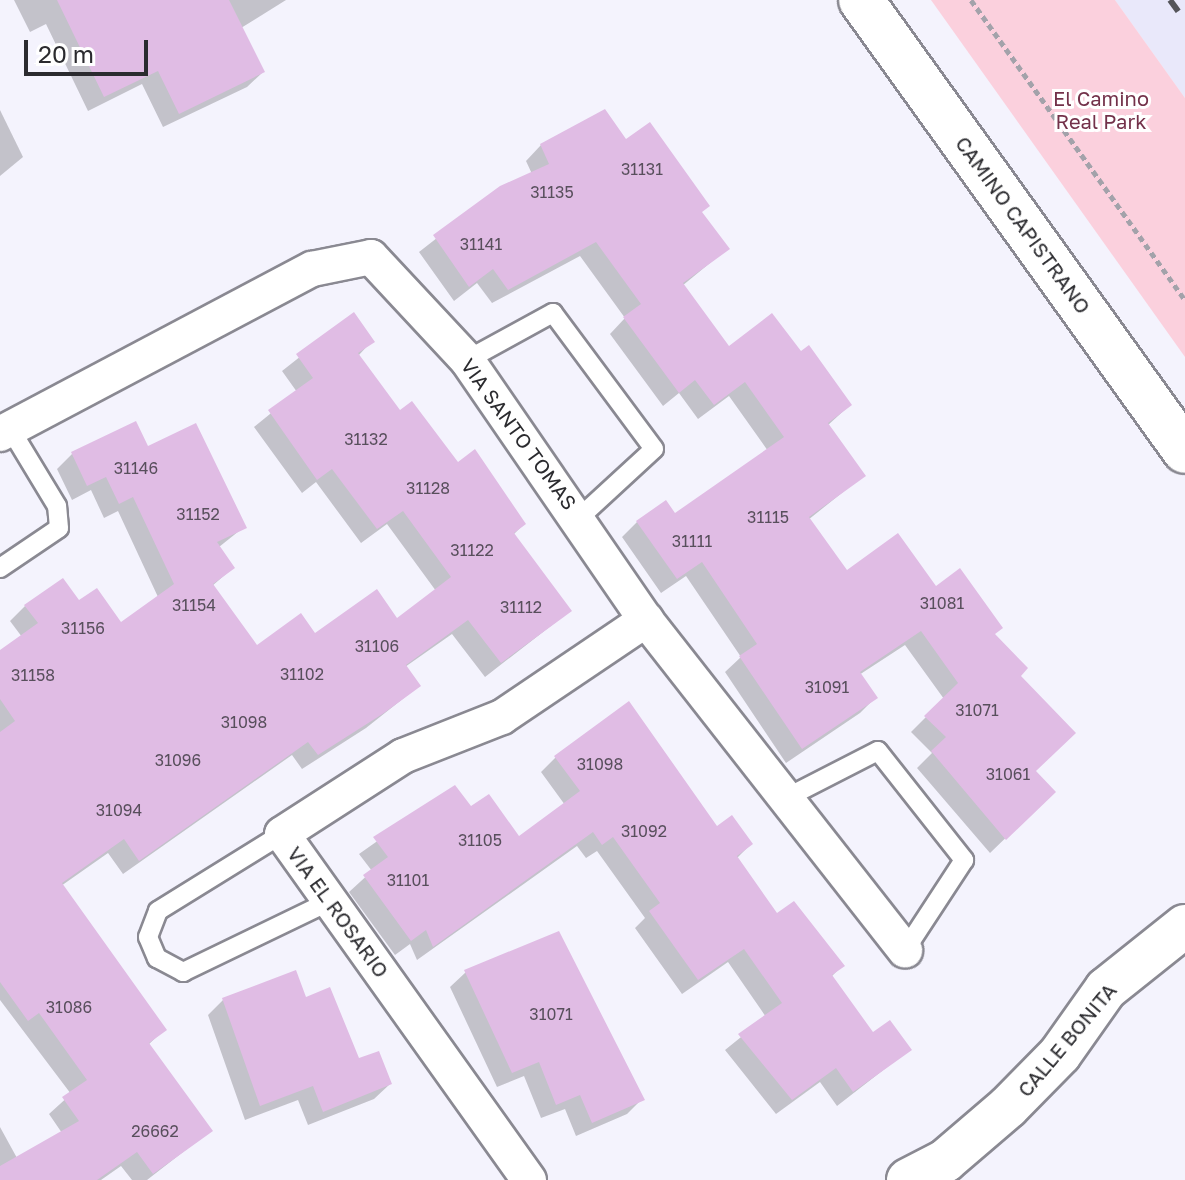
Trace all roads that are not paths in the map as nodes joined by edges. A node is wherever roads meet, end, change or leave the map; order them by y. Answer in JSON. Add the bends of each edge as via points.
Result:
{"nodes":[{"id":1,"x":861,"y":0,"type":"edge"},
{"id":2,"x":467,"y":360,"type":"junction"},
{"id":3,"x":5,"y":432,"type":"edge"},
{"id":4,"x":1185,"y":451,"type":"edge"},
{"id":5,"x":579,"y":518,"type":"junction"},
{"id":6,"x":0,"y":568,"type":"edge"},
{"id":7,"x":646,"y":620,"type":"junction"},
{"id":8,"x":786,"y":798,"type":"junction"},
{"id":9,"x":282,"y":834,"type":"junction"},
{"id":10,"x":330,"y":901,"type":"junction"},
{"id":11,"x":1185,"y":926,"type":"edge"},
{"id":12,"x":905,"y":950,"type":"joint"},
{"id":13,"x":529,"y":1180,"type":"edge"},
{"id":14,"x":908,"y":1180,"type":"edge"}],
"edges":[{"from":1,"to":4,"type":"main road","name":"CAMINO CAPISTRANO"},
{"from":2,"to":3,"type":"street","name":"VIA SANTO TOMAS","via":[[371,257],[312,269]]},
{"from":2,"to":5,"type":"street","name":"VIA SANTO TOMAS"},
{"from":2,"to":5,"type":"lane","via":[[553,313],[654,449]]},
{"from":3,"to":6,"type":"lane","via":[[57,506],[59,528]]},
{"from":5,"to":7,"type":"street","name":"VIA SANTO TOMAS"},
{"from":7,"to":8,"type":"street","name":"VIA SANTO TOMAS"},
{"from":7,"to":9,"type":"street","name":"VIA EL ROSARIO","via":[[502,717],[403,756]]},
{"from":8,"to":12,"type":"street","name":"VIA SANTO TOMAS"},
{"from":8,"to":12,"type":"lane","via":[[878,751],[955,848],[964,860]]},
{"from":9,"to":10,"type":"street","name":"VIA EL ROSARIO"},
{"from":9,"to":10,"type":"lane","via":[[158,911],[148,937],[157,958],[183,972]]},
{"from":10,"to":13,"type":"street","name":"VIA EL ROSARIO"},
{"from":11,"to":14,"type":"street","name":"CALLE BONITA","via":[[1106,989],[1060,1054],[1008,1107],[945,1161]]}]}
